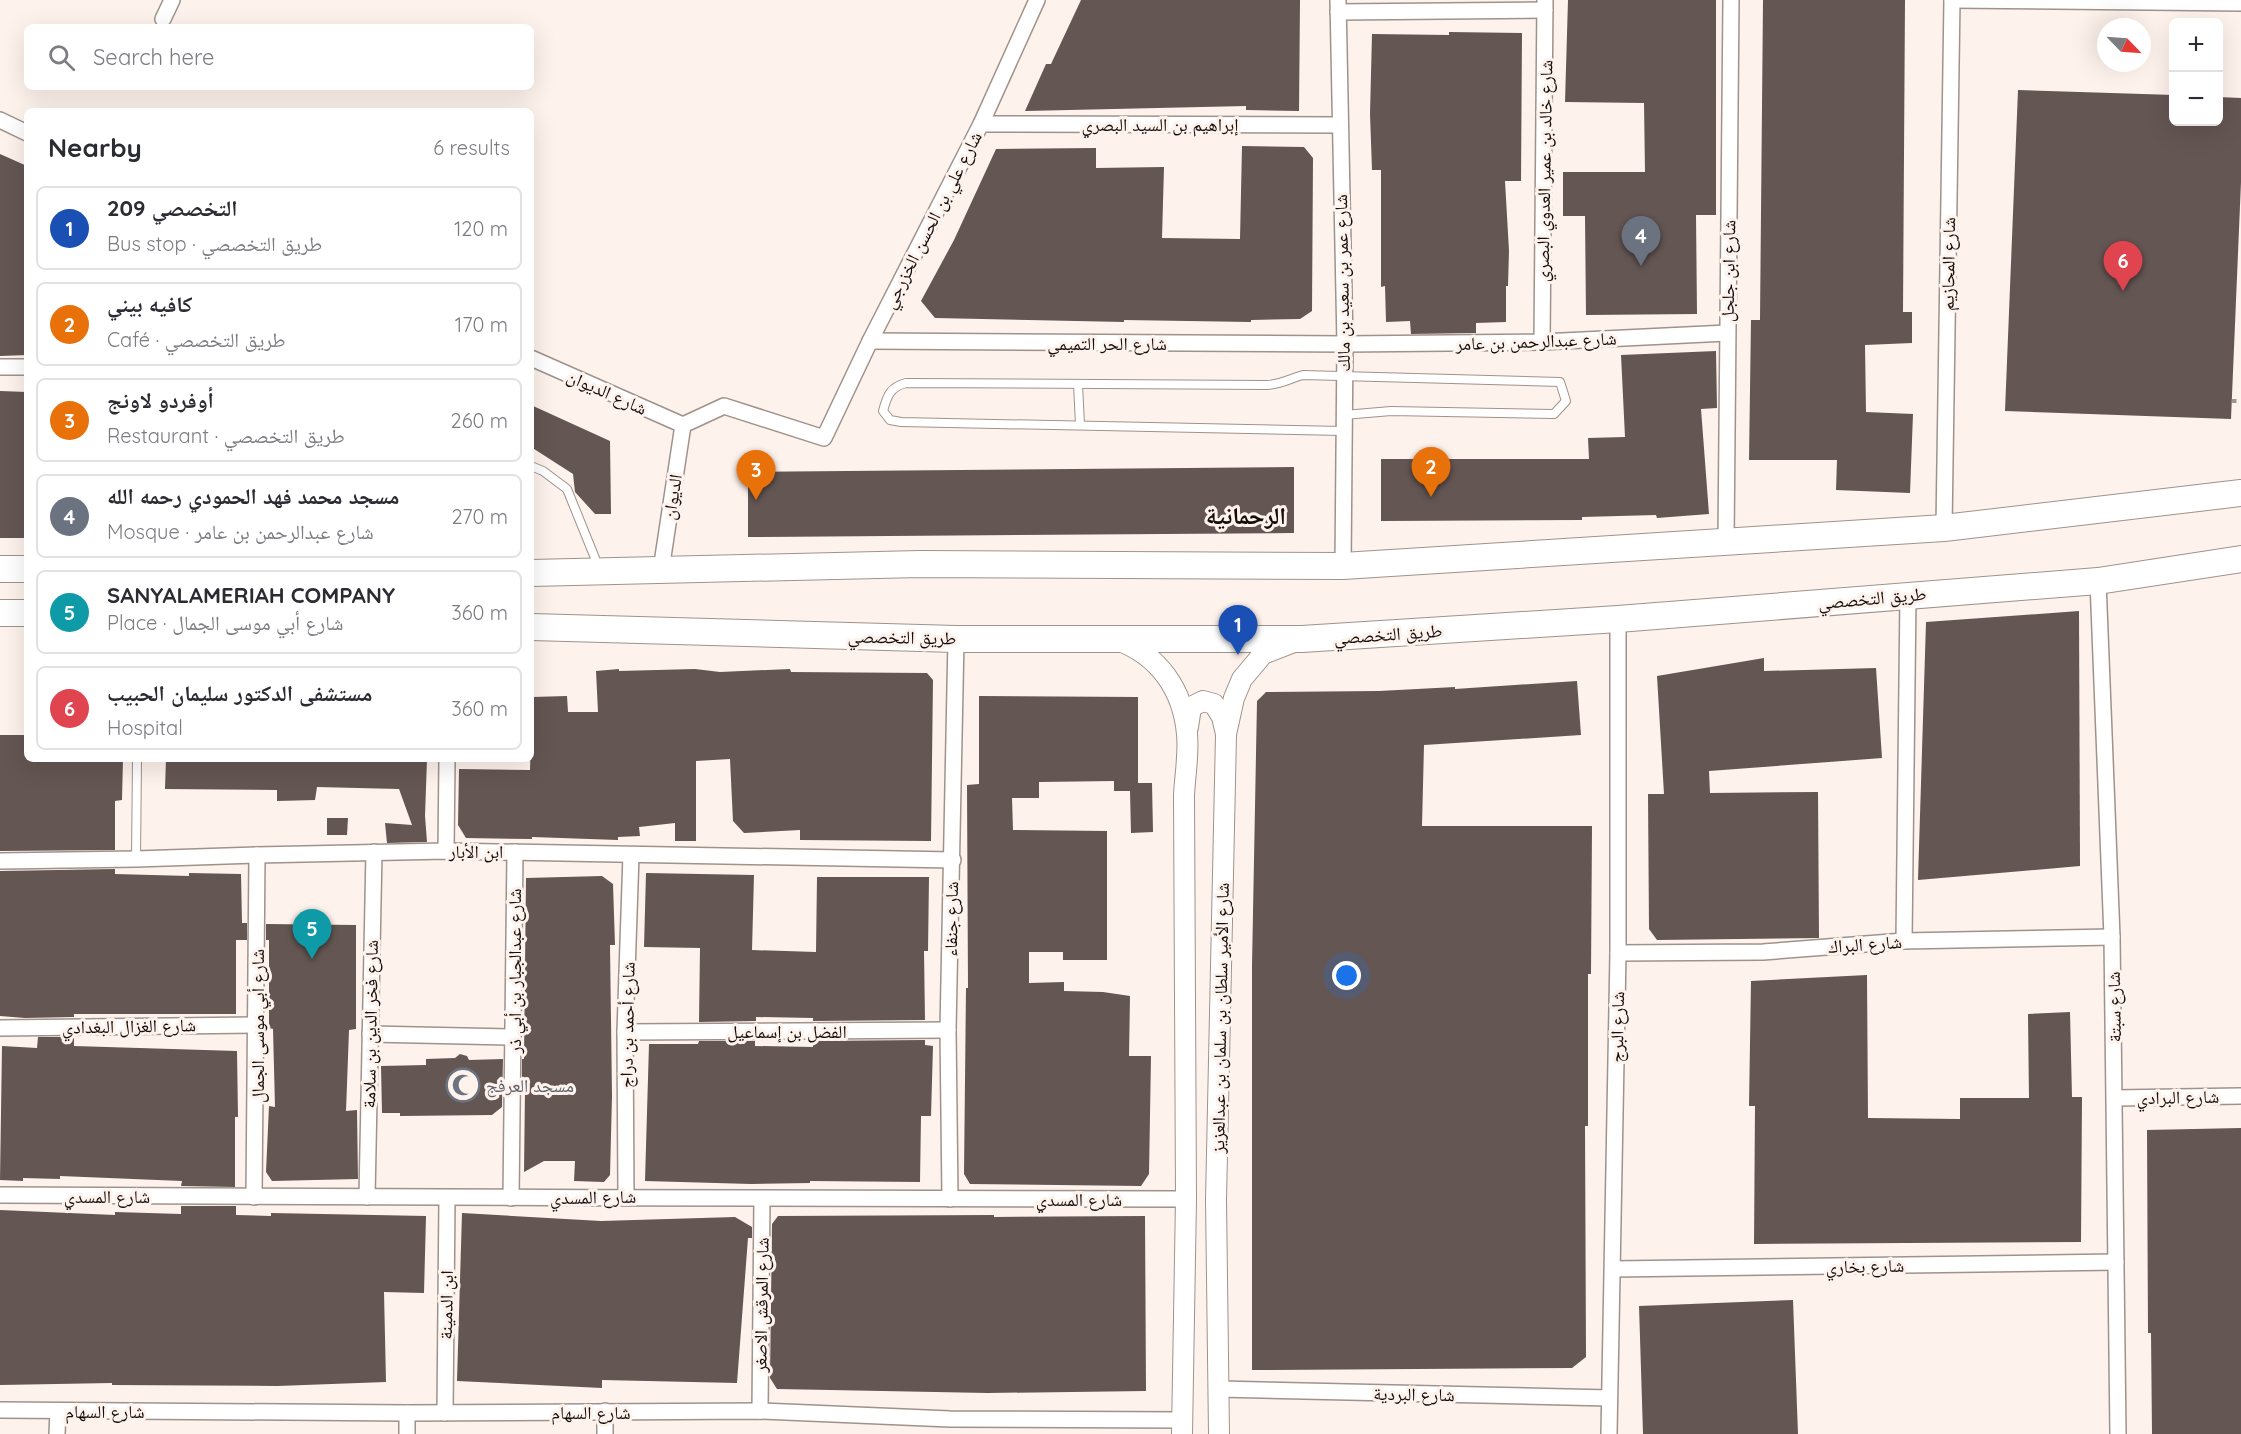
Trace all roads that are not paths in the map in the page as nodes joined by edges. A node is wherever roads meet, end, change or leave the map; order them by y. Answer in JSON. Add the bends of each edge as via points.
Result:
{"nodes":[{"id":1,"x":172,"y":0,"type":"edge"},
{"id":2,"x":1037,"y":0,"type":"edge"},
{"id":3,"x":1731,"y":0,"type":"edge"},
{"id":4,"x":1952,"y":0,"type":"edge"},
{"id":5,"x":2241,"y":3,"type":"edge"},
{"id":6,"x":1545,"y":5,"type":"edge"},
{"id":7,"x":1338,"y":6,"type":"edge"},
{"id":8,"x":163,"y":19,"type":"dead end"},
{"id":9,"x":0,"y":120,"type":"edge"},
{"id":10,"x":981,"y":124,"type":"junction"},
{"id":11,"x":1339,"y":125,"type":"junction"},
{"id":12,"x":24,"y":132,"type":"edge"},
{"id":13,"x":1727,"y":333,"type":"junction"},
{"id":14,"x":870,"y":341,"type":"junction"},
{"id":15,"x":1542,"y":342,"type":"junction"},
{"id":16,"x":1345,"y":344,"type":"junction"},
{"id":17,"x":534,"y":359,"type":"edge"},
{"id":18,"x":0,"y":367,"type":"edge"},
{"id":19,"x":24,"y":367,"type":"edge"},
{"id":20,"x":1343,"y":375,"type":"junction"},
{"id":21,"x":1078,"y":384,"type":"junction"},
{"id":22,"x":1344,"y":415,"type":"junction"},
{"id":23,"x":683,"y":425,"type":"junction"},
{"id":24,"x":1080,"y":425,"type":"junction"},
{"id":25,"x":1343,"y":431,"type":"junction"},
{"id":26,"x":534,"y":467,"type":"edge"},
{"id":27,"x":2241,"y":494,"type":"edge"},
{"id":28,"x":1944,"y":528,"type":"junction"},
{"id":29,"x":1726,"y":541,"type":"junction"},
{"id":30,"x":0,"y":557,"type":"edge"},
{"id":31,"x":24,"y":559,"type":"edge"},
{"id":32,"x":2241,"y":559,"type":"edge"},
{"id":33,"x":1343,"y":566,"type":"junction"},
{"id":34,"x":24,"y":568,"type":"edge"},
{"id":35,"x":0,"y":569,"type":"edge"},
{"id":36,"x":661,"y":570,"type":"junction"},
{"id":37,"x":600,"y":572,"type":"junction"},
{"id":38,"x":534,"y":573,"type":"edge"},
{"id":39,"x":2098,"y":581,"type":"junction"},
{"id":40,"x":1908,"y":595,"type":"junction"},
{"id":41,"x":0,"y":613,"type":"edge"},
{"id":42,"x":24,"y":614,"type":"edge"},
{"id":43,"x":1618,"y":619,"type":"junction"},
{"id":44,"x":534,"y":627,"type":"edge"},
{"id":45,"x":956,"y":639,"type":"junction"},
{"id":46,"x":1116,"y":639,"type":"junction"},
{"id":47,"x":1302,"y":639,"type":"junction"},
{"id":48,"x":1226,"y":734,"type":"junction"},
{"id":49,"x":1187,"y":736,"type":"junction"},
{"id":50,"x":137,"y":762,"type":"edge"},
{"id":51,"x":447,"y":762,"type":"edge"},
{"id":52,"x":446,"y":851,"type":"junction"},
{"id":53,"x":374,"y":852,"type":"junction"},
{"id":54,"x":515,"y":852,"type":"junction"},
{"id":55,"x":257,"y":855,"type":"junction"},
{"id":56,"x":631,"y":855,"type":"junction"},
{"id":57,"x":136,"y":860,"type":"junction"},
{"id":58,"x":953,"y":860,"type":"junction"},
{"id":59,"x":0,"y":861,"type":"edge"},
{"id":60,"x":2112,"y":937,"type":"junction"},
{"id":61,"x":1904,"y":941,"type":"junction"},
{"id":62,"x":1618,"y":953,"type":"junction"},
{"id":63,"x":257,"y":1025,"type":"junction"},
{"id":64,"x":0,"y":1028,"type":"edge"},
{"id":65,"x":948,"y":1030,"type":"junction"},
{"id":66,"x":626,"y":1032,"type":"junction"},
{"id":67,"x":370,"y":1034,"type":"junction"},
{"id":68,"x":513,"y":1037,"type":"junction"},
{"id":69,"x":2241,"y":1096,"type":"edge"},
{"id":70,"x":2115,"y":1098,"type":"junction"},
{"id":71,"x":0,"y":1195,"type":"edge"},
{"id":72,"x":626,"y":1196,"type":"junction"},
{"id":73,"x":255,"y":1197,"type":"junction"},
{"id":74,"x":367,"y":1197,"type":"junction"},
{"id":75,"x":447,"y":1198,"type":"junction"},
{"id":76,"x":511,"y":1198,"type":"junction"},
{"id":77,"x":950,"y":1198,"type":"junction"},
{"id":78,"x":762,"y":1199,"type":"junction"},
{"id":79,"x":1186,"y":1199,"type":"junction"},
{"id":80,"x":2116,"y":1262,"type":"junction"},
{"id":81,"x":1613,"y":1269,"type":"junction"},
{"id":82,"x":1219,"y":1389,"type":"junction"},
{"id":83,"x":1609,"y":1398,"type":"junction"},
{"id":84,"x":0,"y":1410,"type":"edge"},
{"id":85,"x":58,"y":1410,"type":"junction"},
{"id":86,"x":605,"y":1411,"type":"junction"},
{"id":87,"x":760,"y":1411,"type":"junction"},
{"id":88,"x":407,"y":1413,"type":"junction"},
{"id":89,"x":445,"y":1413,"type":"junction"},
{"id":90,"x":950,"y":1426,"type":"edge"},
{"id":91,"x":1182,"y":1427,"type":"edge"},
{"id":92,"x":57,"y":1434,"type":"edge"},
{"id":93,"x":407,"y":1434,"type":"edge"},
{"id":94,"x":605,"y":1434,"type":"edge"},
{"id":95,"x":1219,"y":1434,"type":"edge"},
{"id":96,"x":1610,"y":1434,"type":"edge"},
{"id":97,"x":2118,"y":1434,"type":"edge"}],
"edges":[{"from":1,"to":8,"type":"street"},
{"from":2,"to":10,"type":"street","name":"شارع علي بن الحسن الخزرجي"},
{"from":3,"to":13,"type":"street","name":"شارع ابن جلجل"},
{"from":4,"to":5,"type":"street"},
{"from":4,"to":28,"type":"street","name":"شارع المحازيم"},
{"from":6,"to":7,"type":"street"},
{"from":6,"to":15,"type":"street","name":"شارع خالد بن عمير العدوي البصري"},
{"from":7,"to":11,"type":"street","name":"شارع عمر بن سعيد بن مالك"},
{"from":9,"to":12,"type":"street"},
{"from":10,"to":11,"type":"street","name":"إبراهيم بن السيد البصري"},
{"from":10,"to":14,"type":"street","name":"شارع علي بن الحسن الخزرجي"},
{"from":11,"to":16,"type":"street","name":"شارع عمر بن سعيد بن مالك"},
{"from":13,"to":15,"type":"street","name":"شارع عبدالرحمن بن عامر"},
{"from":13,"to":29,"type":"street","name":"شارع ابن جلجل"},
{"from":14,"to":16,"type":"street","name":"شارع الحر التميمي"},
{"from":14,"to":23,"type":"street","name":"شارع علي بن الحسن الخزرجي","via":[[824,438],[724,406]]},
{"from":15,"to":16,"type":"street","name":"شارع عبدالرحمن بن عامر"},
{"from":16,"to":20,"type":"street","name":"شارع عمر بن سعيد بن مالك"},
{"from":17,"to":23,"type":"street","name":"شارع الديوان"},
{"from":18,"to":19,"type":"street"},
{"from":20,"to":21,"type":"lane","via":[[1303,375],[1283,384],[1267,385]]},
{"from":20,"to":22,"type":"street","name":"شارع عمر بن سعيد بن مالك"},
{"from":20,"to":22,"type":"lane","via":[[1560,382],[1566,401],[1554,414],[1391,411]]},
{"from":21,"to":24,"type":"lane"},
{"from":21,"to":24,"type":"lane","via":[[906,383],[896,385],[883,411],[890,420],[901,422]]},
{"from":22,"to":25,"type":"street","name":"شارع عمر بن سعيد بن مالك"},
{"from":23,"to":36,"type":"street","name":"الديوان"},
{"from":24,"to":25,"type":"lane"},
{"from":25,"to":33,"type":"street","name":"شارع عمر بن سعيد بن مالك"},
{"from":26,"to":37,"type":"lane","via":[[567,489]]},
{"from":27,"to":28,"type":"main road"},
{"from":28,"to":29,"type":"main road"},
{"from":29,"to":33,"type":"main road"},
{"from":30,"to":31,"type":"street"},
{"from":32,"to":39,"type":"main road","name":"طريق التخصصي"},
{"from":33,"to":36,"type":"main road","via":[[920,564]]},
{"from":34,"to":35,"type":"main road"},
{"from":36,"to":37,"type":"main road"},
{"from":37,"to":38,"type":"main road"},
{"from":39,"to":40,"type":"main road","name":"طريق التخصصي"},
{"from":39,"to":60,"type":"street","name":"شارع سبتة"},
{"from":40,"to":43,"type":"main road","name":"طريق التخصصي"},
{"from":40,"to":61,"type":"street"},
{"from":41,"to":42,"type":"main road"},
{"from":43,"to":47,"type":"main road","name":"طريق التخصصي"},
{"from":43,"to":62,"type":"street","name":"شارع البرج"},
{"from":44,"to":45,"type":"main road","name":"طريق التخصصي"},
{"from":45,"to":46,"type":"main road","name":"طريق التخصصي"},
{"from":45,"to":58,"type":"street","name":"شارع جنفاء"},
{"from":46,"to":47,"type":"main road","name":"طريق التخصصي"},
{"from":46,"to":49,"type":"street","name":"شارع الأمير سلطان بن سلمان بن عبدالعزيز","via":[[1162,668],[1184,711]]},
{"from":47,"to":48,"type":"street","name":"شارع الأمير سلطان بن سلمان بن عبدالعزيز","via":[[1263,654],[1242,679]]},
{"from":48,"to":49,"type":"street","via":[[1214,704],[1203,701],[1191,706]]},
{"from":48,"to":82,"type":"street","name":"شارع الأمير سلطان بن سلمان بن عبدالعزيز","via":[[1216,1200]]},
{"from":49,"to":79,"type":"street","name":"شارع الأمير سلطان بن سلمان بن عبدالعزيز"},
{"from":50,"to":57,"type":"lane"},
{"from":51,"to":52,"type":"street"},
{"from":52,"to":53,"type":"street","name":"ابن الأبار"},
{"from":52,"to":54,"type":"street","name":"ابن الأبار"},
{"from":53,"to":55,"type":"street","name":"ابن الأبار"},
{"from":53,"to":67,"type":"street","name":"شارع فخر الدين بن سلامة"},
{"from":54,"to":56,"type":"street","name":"ابن الأبار"},
{"from":54,"to":68,"type":"street","name":"شارع عبدالجبار بن أبي ذر"},
{"from":55,"to":57,"type":"street","name":"ابن الأبار"},
{"from":55,"to":63,"type":"street","name":"شارع أبي موسى الجمال"},
{"from":56,"to":58,"type":"street","name":"ابن الأبار"},
{"from":56,"to":66,"type":"street","name":"شارع أحمد بن دراج"},
{"from":57,"to":59,"type":"street","name":"ابن الأبار"},
{"from":58,"to":65,"type":"street","name":"شارع جنفاء"},
{"from":60,"to":61,"type":"street","name":"شارع البراك"},
{"from":60,"to":70,"type":"street","name":"شارع سبتة"},
{"from":61,"to":62,"type":"street","name":"شارع البراك","via":[[1763,952]]},
{"from":62,"to":81,"type":"street","name":"شارع البرج"},
{"from":63,"to":64,"type":"street","name":"شارع الغزال البغدادي"},
{"from":63,"to":73,"type":"street","name":"شارع أبي موسى الجمال"},
{"from":65,"to":66,"type":"street","name":"الفضل بن إسماعيل"},
{"from":65,"to":77,"type":"street","name":"شارع جنفاء"},
{"from":66,"to":72,"type":"street","name":"شارع أحمد بن دراج"},
{"from":67,"to":68,"type":"street"},
{"from":67,"to":74,"type":"street","name":"شارع فخر الدين بن سلامة"},
{"from":68,"to":76,"type":"street","name":"شارع عبدالجبار بن أبي ذر"},
{"from":69,"to":70,"type":"street","name":"شارع البرادي"},
{"from":70,"to":80,"type":"street","name":"شارع سبتة"},
{"from":71,"to":73,"type":"street","name":"شارع المسدي"},
{"from":72,"to":76,"type":"street","name":"شارع المسدي"},
{"from":72,"to":78,"type":"street","name":"شارع المسدي"},
{"from":73,"to":74,"type":"street","name":"شارع المسدي"},
{"from":74,"to":75,"type":"street","name":"شارع المسدي"},
{"from":75,"to":76,"type":"street","name":"شارع المسدي"},
{"from":75,"to":89,"type":"street","name":"ابن الدمينة"},
{"from":77,"to":78,"type":"street","name":"شارع المسدي"},
{"from":77,"to":79,"type":"street","name":"شارع المسدي"},
{"from":78,"to":87,"type":"street","name":"شارع المرقش الاصغر"},
{"from":79,"to":91,"type":"street","name":"شارع الأمير سلطان بن سلمان بن عبدالعزيز"},
{"from":80,"to":81,"type":"street","name":"شارع بخاري"},
{"from":80,"to":97,"type":"street","name":"شارع سبتة"},
{"from":81,"to":83,"type":"street","name":"شارع البرج"},
{"from":82,"to":83,"type":"street","name":"شارع البردية"},
{"from":82,"to":95,"type":"street","name":"شارع الأمير سلطان بن سلمان بن عبدالعزيز"},
{"from":83,"to":96,"type":"street","name":"شارع البرج"},
{"from":84,"to":85,"type":"street","name":"شارع السهام"},
{"from":85,"to":88,"type":"street","name":"شارع السهام"},
{"from":85,"to":92,"type":"street"},
{"from":86,"to":87,"type":"street","name":"شارع السهام"},
{"from":86,"to":89,"type":"street","name":"شارع السهام"},
{"from":86,"to":94,"type":"street"},
{"from":87,"to":90,"type":"street","name":"شارع السهام"},
{"from":88,"to":89,"type":"street","name":"شارع السهام"},
{"from":88,"to":93,"type":"street"},
{"from":90,"to":91,"type":"street","name":"شارع السهام"}]}
